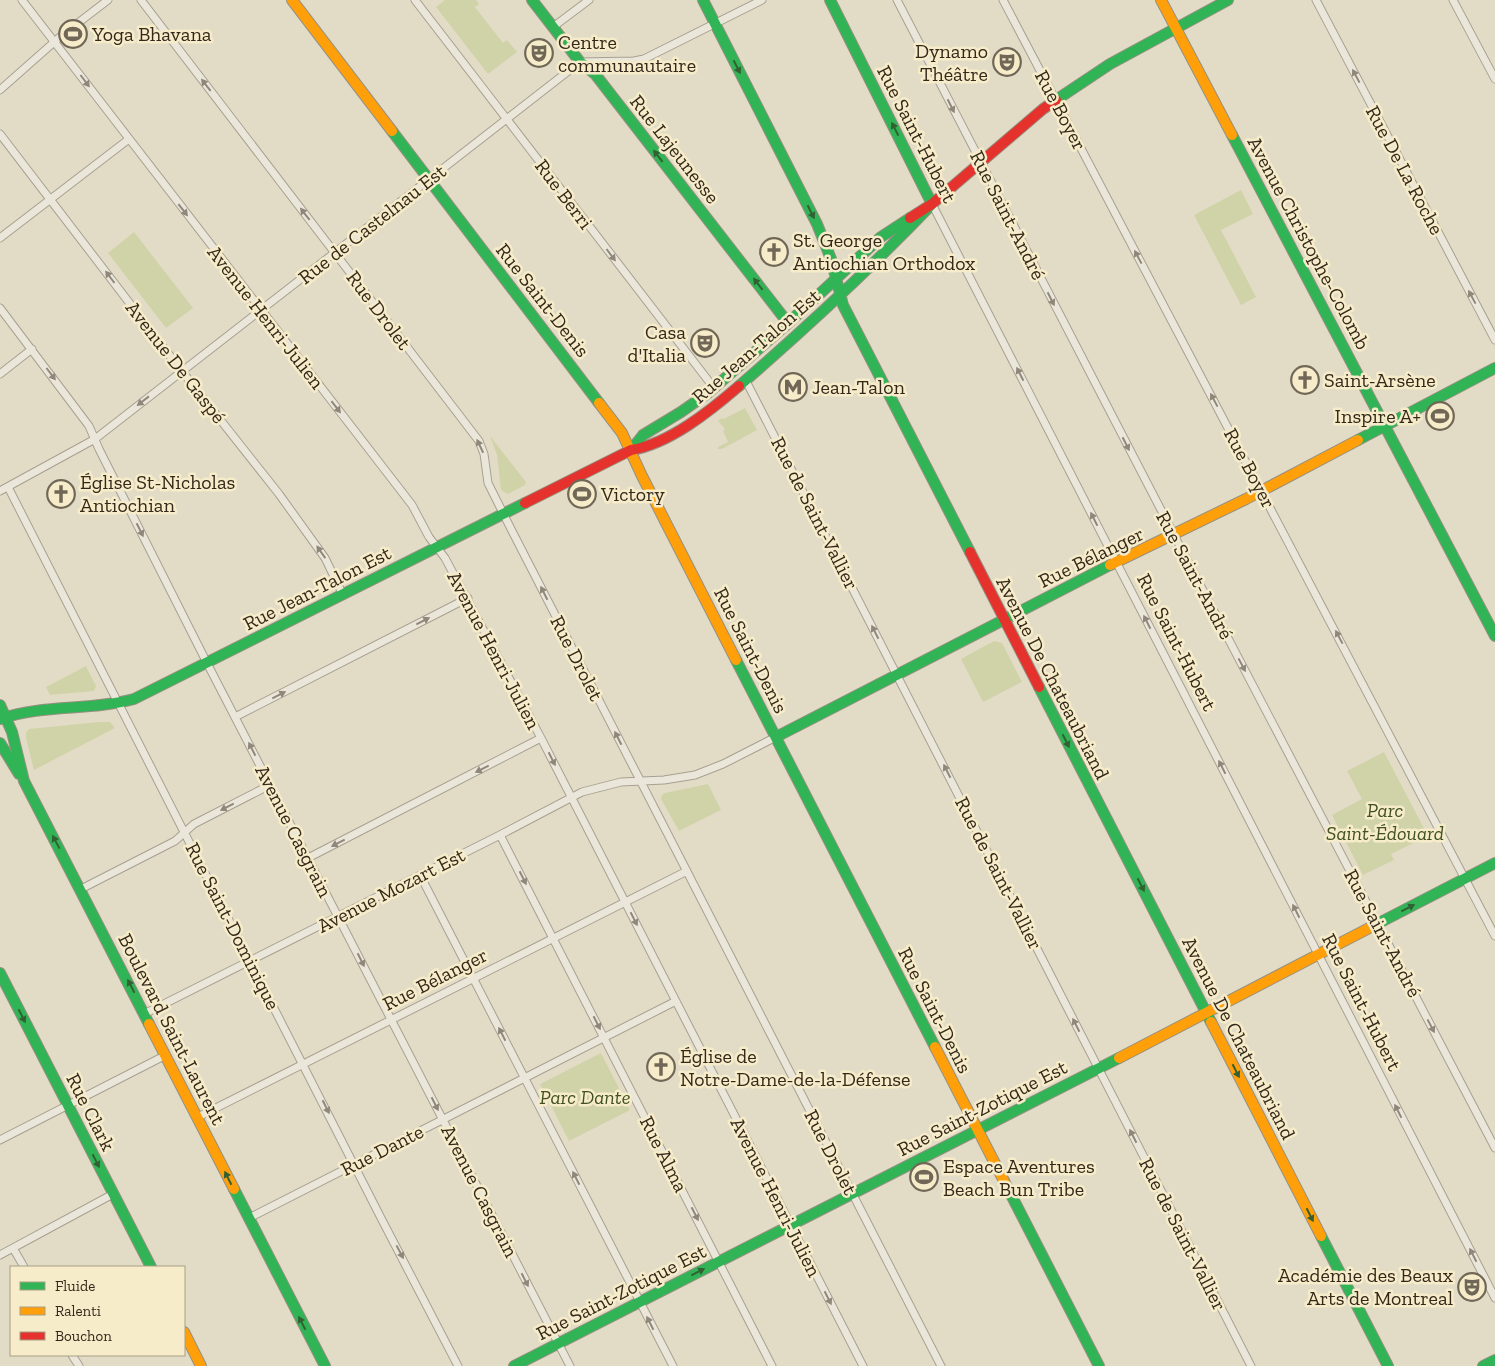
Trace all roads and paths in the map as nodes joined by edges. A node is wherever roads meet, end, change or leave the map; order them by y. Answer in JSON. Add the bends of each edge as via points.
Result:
{"nodes":[{"id":1,"x":22,"y":0,"type":"edge"},
{"id":2,"x":108,"y":0,"type":"edge"},
{"id":3,"x":140,"y":0,"type":"edge"},
{"id":4,"x":292,"y":0,"type":"edge"},
{"id":5,"x":415,"y":0,"type":"edge"},
{"id":6,"x":532,"y":0,"type":"edge"},
{"id":7,"x":589,"y":0,"type":"edge"},
{"id":8,"x":703,"y":0,"type":"edge"},
{"id":9,"x":762,"y":0,"type":"edge"},
{"id":10,"x":830,"y":0,"type":"edge"},
{"id":11,"x":897,"y":0,"type":"edge"},
{"id":12,"x":1004,"y":0,"type":"edge"},
{"id":13,"x":1161,"y":0,"type":"edge"},
{"id":14,"x":1228,"y":0,"type":"edge"},
{"id":15,"x":1316,"y":0,"type":"edge"},
{"id":16,"x":1452,"y":0,"type":"edge"},
{"id":17,"x":715,"y":24,"type":"junction"},
{"id":18,"x":553,"y":28,"type":"junction"},
{"id":19,"x":1175,"y":28,"type":"junction"},
{"id":20,"x":55,"y":42,"type":"junction"},
{"id":21,"x":580,"y":62,"type":"junction"},
{"id":22,"x":1495,"y":80,"type":"edge"},
{"id":23,"x":0,"y":90,"type":"edge"},
{"id":24,"x":1056,"y":100,"type":"junction"},
{"id":25,"x":506,"y":119,"type":"junction"},
{"id":26,"x":0,"y":134,"type":"edge"},
{"id":27,"x":129,"y":139,"type":"junction"},
{"id":28,"x":981,"y":163,"type":"junction"},
{"id":29,"x":429,"y":180,"type":"junction"},
{"id":30,"x":50,"y":199,"type":"junction"},
{"id":31,"x":932,"y":204,"type":"junction"},
{"id":32,"x":0,"y":238,"type":"edge"},
{"id":33,"x":335,"y":253,"type":"junction"},
{"id":34,"x":836,"y":277,"type":"junction"},
{"id":35,"x":840,"y":294,"type":"junction"},
{"id":36,"x":0,"y":308,"type":"edge"},
{"id":37,"x":261,"y":310,"type":"junction"},
{"id":38,"x":788,"y":323,"type":"junction"},
{"id":39,"x":1495,"y":340,"type":"edge"},
{"id":40,"x":32,"y":349,"type":"junction"},
{"id":41,"x":1495,"y":368,"type":"edge"},
{"id":42,"x":182,"y":371,"type":"junction"},
{"id":43,"x":0,"y":374,"type":"edge"},
{"id":44,"x":746,"y":381,"type":"junction"},
{"id":45,"x":714,"y":388,"type":"junction"},
{"id":46,"x":1384,"y":426,"type":"junction"},
{"id":47,"x":94,"y":439,"type":"junction"},
{"id":48,"x":630,"y":450,"type":"junction"},
{"id":49,"x":8,"y":486,"type":"junction"},
{"id":50,"x":1262,"y":490,"type":"junction"},
{"id":51,"x":0,"y":491,"type":"edge"},
{"id":52,"x":504,"y":514,"type":"junction"},
{"id":53,"x":1174,"y":536,"type":"junction"},
{"id":54,"x":438,"y":547,"type":"junction"},
{"id":55,"x":1117,"y":562,"type":"junction"},
{"id":56,"x":343,"y":595,"type":"junction"},
{"id":57,"x":468,"y":598,"type":"junction"},
{"id":58,"x":1004,"y":620,"type":"junction"},
{"id":59,"x":1495,"y":636,"type":"edge"},
{"id":60,"x":207,"y":663,"type":"junction"},
{"id":61,"x":898,"y":675,"type":"junction"},
{"id":62,"x":118,"y":703,"type":"junction"},
{"id":63,"x":0,"y":705,"type":"edge"},
{"id":64,"x":3,"y":718,"type":"edge"},
{"id":65,"x":236,"y":718,"type":"junction"},
{"id":66,"x":776,"y":737,"type":"junction"},
{"id":67,"x":541,"y":738,"type":"junction"},
{"id":68,"x":0,"y":743,"type":"edge"},
{"id":69,"x":24,"y":781,"type":"junction"},
{"id":70,"x":641,"y":781,"type":"junction"},
{"id":71,"x":270,"y":785,"type":"junction"},
{"id":72,"x":571,"y":798,"type":"junction"},
{"id":73,"x":185,"y":832,"type":"junction"},
{"id":74,"x":500,"y":835,"type":"junction"},
{"id":75,"x":308,"y":858,"type":"junction"},
{"id":76,"x":1495,"y":863,"type":"edge"},
{"id":77,"x":687,"y":871,"type":"junction"},
{"id":78,"x":420,"y":875,"type":"junction"},
{"id":79,"x":1465,"y":879,"type":"junction"},
{"id":80,"x":81,"y":889,"type":"junction"},
{"id":81,"x":625,"y":902,"type":"junction"},
{"id":82,"x":338,"y":916,"type":"junction"},
{"id":83,"x":1378,"y":924,"type":"junction"},
{"id":84,"x":1495,"y":936,"type":"edge"},
{"id":85,"x":553,"y":938,"type":"junction"},
{"id":86,"x":1318,"y":954,"type":"junction"},
{"id":87,"x":251,"y":960,"type":"junction"},
{"id":88,"x":0,"y":973,"type":"edge"},
{"id":89,"x":473,"y":978,"type":"junction"},
{"id":90,"x":676,"y":1001,"type":"junction"},
{"id":91,"x":1206,"y":1012,"type":"junction"},
{"id":92,"x":144,"y":1014,"type":"junction"},
{"id":93,"x":392,"y":1020,"type":"junction"},
{"id":94,"x":605,"y":1038,"type":"junction"},
{"id":95,"x":166,"y":1055,"type":"junction"},
{"id":96,"x":304,"y":1064,"type":"junction"},
{"id":97,"x":1098,"y":1068,"type":"junction"},
{"id":98,"x":524,"y":1078,"type":"junction"},
{"id":99,"x":68,"y":1106,"type":"junction"},
{"id":100,"x":198,"y":1117,"type":"junction"},
{"id":101,"x":443,"y":1120,"type":"junction"},
{"id":102,"x":977,"y":1130,"type":"junction"},
{"id":103,"x":0,"y":1140,"type":"edge"},
{"id":104,"x":1495,"y":1148,"type":"edge"},
{"id":105,"x":354,"y":1164,"type":"junction"},
{"id":106,"x":113,"y":1194,"type":"junction"},
{"id":107,"x":852,"y":1194,"type":"junction"},
{"id":108,"x":249,"y":1218,"type":"junction"},
{"id":109,"x":791,"y":1225,"type":"junction"},
{"id":110,"x":13,"y":1248,"type":"junction"},
{"id":111,"x":0,"y":1256,"type":"edge"},
{"id":112,"x":719,"y":1261,"type":"junction"},
{"id":113,"x":23,"y":1266,"type":"edge"},
{"id":114,"x":149,"y":1266,"type":"edge"},
{"id":115,"x":1495,"y":1298,"type":"edge"},
{"id":116,"x":639,"y":1302,"type":"junction"},
{"id":117,"x":185,"y":1334,"type":"edge"},
{"id":118,"x":558,"y":1344,"type":"junction"},
{"id":119,"x":1495,"y":1360,"type":"edge"},
{"id":120,"x":201,"y":1366,"type":"edge"},
{"id":121,"x":324,"y":1366,"type":"edge"},
{"id":122,"x":458,"y":1366,"type":"edge"},
{"id":123,"x":514,"y":1366,"type":"edge"},
{"id":124,"x":570,"y":1366,"type":"edge"},
{"id":125,"x":673,"y":1366,"type":"edge"},
{"id":126,"x":772,"y":1366,"type":"edge"},
{"id":127,"x":863,"y":1366,"type":"edge"},
{"id":128,"x":941,"y":1366,"type":"edge"},
{"id":129,"x":1099,"y":1366,"type":"edge"},
{"id":130,"x":1251,"y":1366,"type":"edge"},
{"id":131,"x":1388,"y":1366,"type":"edge"},
{"id":132,"x":1483,"y":1366,"type":"edge"}],
"edges":[{"from":1,"to":20,"type":"street","name":"Avenue Henri-Julien"},
{"from":2,"to":20,"type":"street"},
{"from":33,"to":3,"type":"street","name":"Rue Drolet","one_way":true},
{"from":4,"to":29,"type":"main road","name":"Rue Saint-Denis"},
{"from":5,"to":25,"type":"street","name":"Rue Berri"},
{"from":6,"to":18,"type":"main road","name":"Rue Lajeunesse"},
{"from":7,"to":18,"type":"street"},
{"from":8,"to":17,"type":"main road","name":"Avenue De Chateaubriand"},
{"from":9,"to":17,"type":"street"},
{"from":31,"to":10,"type":"main road","name":"Rue Saint-Hubert","one_way":true},
{"from":11,"to":28,"type":"street","name":"Rue Saint-André","one_way":true},
{"from":12,"to":24,"type":"street","name":"Rue Boyer"},
{"from":13,"to":19,"type":"main road","name":"Avenue Christophe-Colomb"},
{"from":14,"to":19,"type":"main road","name":"Rue Jean-Talon Est"},
{"from":39,"to":15,"type":"street","name":"Rue De La Roche","one_way":true},
{"from":16,"to":22,"type":"street"},
{"from":17,"to":21,"type":"street","via":[[644,59]]},
{"from":17,"to":34,"type":"main road","name":"Avenue De Chateaubriand","one_way":true,"via":[[813,215]]},
{"from":18,"to":21,"type":"main road","name":"Rue Lajeunesse"},
{"from":19,"to":24,"type":"main road","name":"Rue Jean-Talon Est","via":[[1110,64]]},
{"from":19,"to":46,"type":"main road","name":"Avenue Christophe-Colomb"},
{"from":20,"to":23,"type":"street"},
{"from":20,"to":27,"type":"street","name":"Avenue Henri-Julien","one_way":true},
{"from":21,"to":25,"type":"street","name":"Rue de Castelnau Est"},
{"from":38,"to":21,"type":"main road","name":"Rue Lajeunesse","one_way":true,"via":[[595,74]]},
{"from":24,"to":28,"type":"main road","name":"Rue Jean-Talon Est"},
{"from":50,"to":24,"type":"street","name":"Rue Boyer","one_way":true},
{"from":25,"to":29,"type":"street","name":"Rue de Castelnau Est"},
{"from":25,"to":45,"type":"street","name":"Rue Berri","one_way":true},
{"from":26,"to":30,"type":"street","name":"Avenue De Gaspé"},
{"from":27,"to":30,"type":"street"},
{"from":27,"to":37,"type":"street","name":"Avenue Henri-Julien","one_way":true},
{"from":28,"to":31,"type":"main road","name":"Rue Jean-Talon Est"},
{"from":28,"to":53,"type":"street","name":"Rue Saint-André","one_way":true},
{"from":29,"to":33,"type":"street","name":"Rue de Castelnau Est"},
{"from":29,"to":48,"type":"main road","name":"Rue Saint-Denis","via":[[611,417]]},
{"from":30,"to":32,"type":"street"},
{"from":42,"to":30,"type":"street","name":"Avenue De Gaspé","one_way":true},
{"from":31,"to":34,"type":"main road","name":"Rue Jean-Talon Est","via":[[880,237]]},
{"from":31,"to":35,"type":"main road","name":"Rue Jean-Talon Est"},
{"from":55,"to":31,"type":"street","name":"Rue Saint-Hubert","one_way":true},
{"from":33,"to":37,"type":"street","name":"Rue de Castelnau Est"},
{"from":52,"to":33,"type":"street","name":"Rue Drolet","one_way":true,"via":[[487,480],[479,441]]},
{"from":34,"to":35,"type":"main road","name":"Avenue De Chateaubriand"},
{"from":34,"to":38,"type":"main road","name":"Rue Jean-Talon Est"},
{"from":35,"to":44,"type":"main road","name":"Rue Jean-Talon Est"},
{"from":35,"to":58,"type":"main road","name":"Avenue De Chateaubriand","via":[[896,411]]},
{"from":36,"to":40,"type":"street","name":"Avenue Casgrain"},
{"from":37,"to":42,"type":"street","name":"Rue de Castelnau Est"},
{"from":37,"to":54,"type":"street","name":"Avenue Henri-Julien","one_way":true,"via":[[412,505]]},
{"from":38,"to":45,"type":"main road","name":"Rue Jean-Talon Est"},
{"from":40,"to":43,"type":"street"},
{"from":40,"to":47,"type":"street","name":"Avenue Casgrain","one_way":true,"via":[[89,426]]},
{"from":41,"to":46,"type":"main road","name":"Rue Bélanger"},
{"from":42,"to":47,"type":"street","name":"Rue de Castelnau Est","one_way":true},
{"from":56,"to":42,"type":"street","name":"Avenue De Gaspé","one_way":true,"via":[[325,558],[285,502]]},
{"from":44,"to":48,"type":"main road","name":"Rue Jean-Talon Est","via":[[698,420],[644,448]]},
{"from":61,"to":44,"type":"street","name":"Rue de Saint-Vallier","one_way":true},
{"from":45,"to":48,"type":"main road","name":"Rue Jean-Talon Est","via":[[686,410],[643,435]]},
{"from":46,"to":50,"type":"main road","name":"Rue Bélanger"},
{"from":46,"to":59,"type":"main road","name":"Avenue Christophe-Colomb"},
{"from":47,"to":49,"type":"street","name":"Rue de Castelnau Est"},
{"from":47,"to":60,"type":"street","name":"Avenue Casgrain","one_way":true},
{"from":48,"to":52,"type":"main road","name":"Rue Jean-Talon Est"},
{"from":48,"to":66,"type":"main road","name":"Rue Saint-Denis"},
{"from":49,"to":51,"type":"street","name":"Rue de Castelnau Est"},
{"from":49,"to":62,"type":"street","name":"Rue Saint-Dominique"},
{"from":50,"to":53,"type":"main road","name":"Rue Bélanger"},
{"from":79,"to":50,"type":"street","name":"Rue Boyer","one_way":true},
{"from":52,"to":54,"type":"main road","name":"Rue Jean-Talon Est"},
{"from":70,"to":52,"type":"street","name":"Rue Drolet","one_way":true},
{"from":53,"to":55,"type":"main road","name":"Rue Bélanger"},
{"from":53,"to":83,"type":"street","name":"Rue Saint-André","one_way":true},
{"from":54,"to":56,"type":"main road","name":"Rue Jean-Talon Est"},
{"from":54,"to":57,"type":"street","name":"Avenue Henri-Julien"},
{"from":55,"to":58,"type":"main road","name":"Rue Bélanger"},
{"from":86,"to":55,"type":"street","name":"Rue Saint-Hubert","one_way":true},
{"from":56,"to":60,"type":"main road","name":"Rue Jean-Talon Est"},
{"from":65,"to":57,"type":"street","one_way":true},
{"from":57,"to":67,"type":"street","name":"Avenue Henri-Julien"},
{"from":58,"to":61,"type":"main road","name":"Rue Bélanger"},
{"from":58,"to":91,"type":"main road","name":"Avenue De Chateaubriand","one_way":true},
{"from":60,"to":62,"type":"main road","name":"Rue Jean-Talon Est","via":[[134,699]]},
{"from":60,"to":65,"type":"street","name":"Avenue Casgrain"},
{"from":61,"to":66,"type":"main road","name":"Rue Bélanger"},
{"from":97,"to":61,"type":"street","name":"Rue de Saint-Vallier","one_way":true},
{"from":62,"to":64,"type":"main road","name":"Rue Jean-Talon Est","via":[[19,713]]},
{"from":62,"to":73,"type":"street","name":"Rue Saint-Dominique"},
{"from":63,"to":64,"type":"main road","name":"Boulevard Saint-Laurent"},
{"from":64,"to":69,"type":"main road","name":"Boulevard Saint-Laurent"},
{"from":71,"to":65,"type":"street","name":"Avenue Casgrain","one_way":true},
{"from":66,"to":70,"type":"street","name":"Rue Bélanger","via":[[707,771],[671,780]]},
{"from":66,"to":102,"type":"main road","name":"Rue Saint-Denis"},
{"from":67,"to":72,"type":"street","name":"Avenue Henri-Julien","one_way":true},
{"from":67,"to":75,"type":"street","one_way":true},
{"from":68,"to":69,"type":"main road"},
{"from":80,"to":69,"type":"main road","name":"Boulevard Saint-Laurent","one_way":true},
{"from":70,"to":72,"type":"street","name":"Avenue Mozart Est","via":[[608,784]]},
{"from":70,"to":77,"type":"street","name":"Rue Drolet"},
{"from":71,"to":73,"type":"street","one_way":true,"via":[[194,824]]},
{"from":71,"to":75,"type":"street","name":"Avenue Casgrain"},
{"from":72,"to":74,"type":"street","name":"Avenue Mozart Est"},
{"from":72,"to":81,"type":"street","name":"Avenue Henri-Julien"},
{"from":73,"to":80,"type":"street","via":[[174,842]]},
{"from":73,"to":87,"type":"street","name":"Rue Saint-Dominique"},
{"from":74,"to":78,"type":"street","name":"Avenue Mozart Est"},
{"from":74,"to":85,"type":"street","name":"Rue Alma","one_way":true},
{"from":75,"to":82,"type":"street","name":"Avenue Casgrain"},
{"from":76,"to":79,"type":"main road","name":"Rue Saint-Zotique Est"},
{"from":77,"to":81,"type":"street","name":"Rue Bélanger"},
{"from":77,"to":107,"type":"street","name":"Rue Drolet"},
{"from":78,"to":82,"type":"street","name":"Avenue Mozart Est"},
{"from":78,"to":89,"type":"street"},
{"from":83,"to":79,"type":"main road","name":"Rue Saint-Zotique Est","one_way":true},
{"from":79,"to":84,"type":"street","name":"Rue Boyer"},
{"from":92,"to":80,"type":"main road","name":"Boulevard Saint-Laurent","one_way":true},
{"from":81,"to":85,"type":"street","name":"Rue Bélanger"},
{"from":81,"to":90,"type":"street","name":"Avenue Henri-Julien","one_way":true},
{"from":82,"to":87,"type":"street","name":"Avenue Mozart Est"},
{"from":82,"to":93,"type":"street","name":"Avenue Casgrain","one_way":true},
{"from":83,"to":86,"type":"main road","name":"Rue Saint-Zotique Est"},
{"from":83,"to":104,"type":"street","name":"Rue Saint-André","one_way":true},
{"from":85,"to":89,"type":"street","name":"Rue Bélanger"},
{"from":85,"to":94,"type":"street","name":"Rue Alma","one_way":true},
{"from":86,"to":91,"type":"main road","name":"Rue Saint-Zotique Est"},
{"from":115,"to":86,"type":"street","name":"Rue Saint-Hubert","one_way":true},
{"from":87,"to":92,"type":"street","name":"Avenue Mozart Est"},
{"from":87,"to":96,"type":"street","name":"Rue Saint-Dominique"},
{"from":88,"to":99,"type":"main road","name":"Rue Clark","one_way":true},
{"from":89,"to":93,"type":"street","name":"Rue Bélanger"},
{"from":98,"to":89,"type":"street","one_way":true},
{"from":90,"to":94,"type":"street","name":"Rue Dante"},
{"from":90,"to":109,"type":"street","name":"Avenue Henri-Julien"},
{"from":91,"to":97,"type":"main road","name":"Rue Saint-Zotique Est"},
{"from":91,"to":131,"type":"main road","name":"Avenue De Chateaubriand","one_way":true},
{"from":92,"to":95,"type":"main road","name":"Boulevard Saint-Laurent"},
{"from":93,"to":96,"type":"street","name":"Rue Bélanger"},
{"from":93,"to":101,"type":"street","name":"Avenue Casgrain","one_way":true},
{"from":94,"to":98,"type":"street","name":"Rue Dante"},
{"from":94,"to":112,"type":"street","name":"Rue Alma","one_way":true},
{"from":95,"to":99,"type":"street"},
{"from":95,"to":100,"type":"main road","name":"Boulevard Saint-Laurent"},
{"from":96,"to":100,"type":"street","name":"Rue Bélanger"},
{"from":96,"to":105,"type":"street","name":"Rue Saint-Dominique","one_way":true},
{"from":97,"to":102,"type":"main road","name":"Rue Saint-Zotique Est"},
{"from":130,"to":97,"type":"street","name":"Rue de Saint-Vallier","one_way":true},
{"from":98,"to":101,"type":"street","name":"Rue Dante"},
{"from":116,"to":98,"type":"street","one_way":true},
{"from":99,"to":103,"type":"street"},
{"from":99,"to":106,"type":"main road","name":"Rue Clark","one_way":true},
{"from":108,"to":100,"type":"main road","name":"Boulevard Saint-Laurent","one_way":true},
{"from":101,"to":105,"type":"street","name":"Rue Dante"},
{"from":101,"to":118,"type":"street","name":"Avenue Casgrain","one_way":true},
{"from":102,"to":107,"type":"main road","name":"Rue Saint-Zotique Est"},
{"from":102,"to":129,"type":"main road","name":"Rue Saint-Denis"},
{"from":105,"to":108,"type":"street","name":"Rue Dante"},
{"from":105,"to":122,"type":"street","name":"Rue Saint-Dominique","one_way":true},
{"from":106,"to":110,"type":"street"},
{"from":106,"to":114,"type":"main road","name":"Rue Clark"},
{"from":107,"to":109,"type":"main road","name":"Rue Saint-Zotique Est"},
{"from":107,"to":128,"type":"street","name":"Rue Drolet"},
{"from":121,"to":108,"type":"main road","name":"Boulevard Saint-Laurent","one_way":true},
{"from":109,"to":112,"type":"main road","name":"Rue Saint-Zotique Est"},
{"from":109,"to":127,"type":"street","name":"Avenue Henri-Julien","one_way":true},
{"from":110,"to":111,"type":"street"},
{"from":110,"to":113,"type":"street"},
{"from":116,"to":112,"type":"main road","name":"Rue Saint-Zotique Est","one_way":true},
{"from":112,"to":126,"type":"street","name":"Rue Alma"},
{"from":116,"to":118,"type":"main road","name":"Rue Saint-Zotique Est"},
{"from":125,"to":116,"type":"street","one_way":true},
{"from":117,"to":120,"type":"main road"},
{"from":118,"to":123,"type":"main road","name":"Rue Saint-Zotique Est"},
{"from":118,"to":124,"type":"street","name":"Avenue Casgrain"},
{"from":119,"to":132,"type":"main road"}]}
